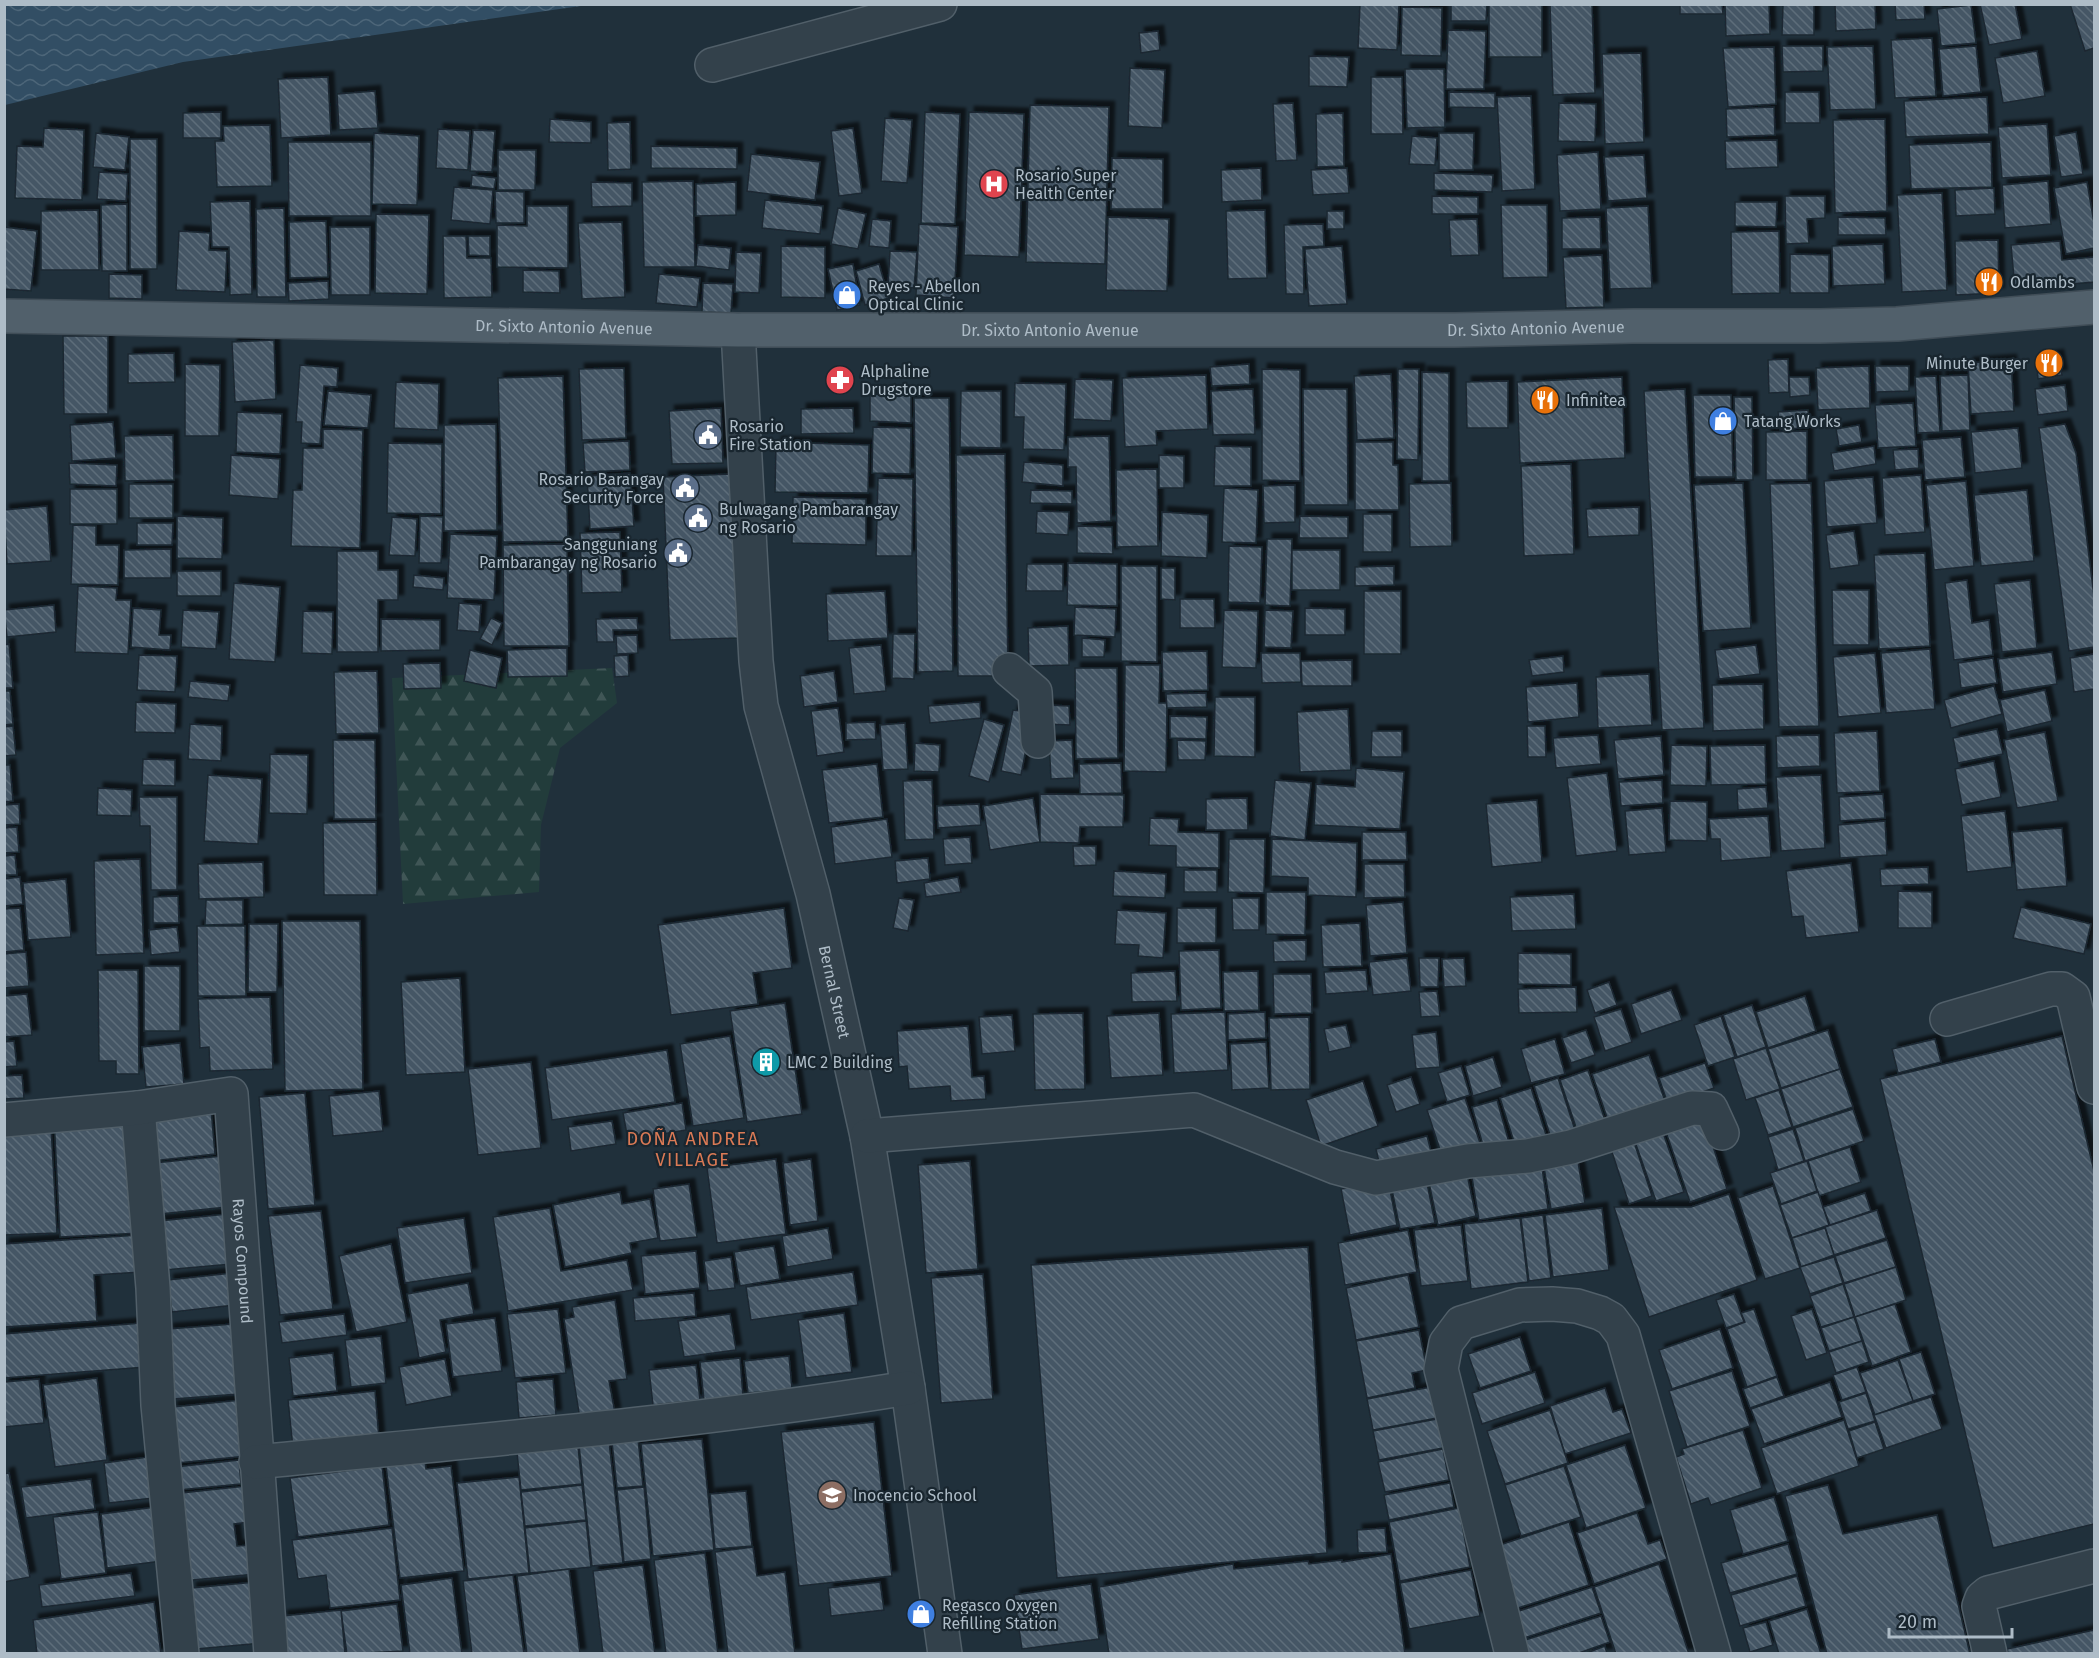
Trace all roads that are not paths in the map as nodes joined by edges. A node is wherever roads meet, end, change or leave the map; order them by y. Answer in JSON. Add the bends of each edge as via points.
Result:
{"nodes":[{"id":1,"x":940,"y":4,"type":"edge"},
{"id":2,"x":712,"y":65,"type":"dead end"},
{"id":3,"x":2094,"y":307,"type":"edge"},
{"id":4,"x":4,"y":316,"type":"edge"},
{"id":5,"x":738,"y":330,"type":"junction"},
{"id":6,"x":1009,"y":670,"type":"dead end"},
{"id":7,"x":1038,"y":741,"type":"dead end"},
{"id":8,"x":1947,"y":1019,"type":"dead end"},
{"id":9,"x":2094,"y":1087,"type":"edge"},
{"id":10,"x":138,"y":1108,"type":"junction"},
{"id":11,"x":4,"y":1120,"type":"edge"},
{"id":12,"x":1722,"y":1133,"type":"dead end"},
{"id":13,"x":867,"y":1136,"type":"junction"},
{"id":14,"x":908,"y":1388,"type":"junction"},
{"id":15,"x":256,"y":1462,"type":"junction"},
{"id":16,"x":2094,"y":1566,"type":"edge"},
{"id":17,"x":182,"y":1653,"type":"edge"},
{"id":18,"x":271,"y":1653,"type":"edge"},
{"id":19,"x":945,"y":1653,"type":"edge"},
{"id":20,"x":1512,"y":1653,"type":"edge"},
{"id":21,"x":1714,"y":1653,"type":"edge"},
{"id":22,"x":1990,"y":1653,"type":"edge"}],
"edges":[{"from":1,"to":2,"type":"street"},
{"from":3,"to":5,"type":"main road","name":"Dr. Sixto Antonio Avenue","via":[[1908,323],[1820,326]]},
{"from":4,"to":5,"type":"main road","name":"Dr. Sixto Antonio Avenue"},
{"from":5,"to":13,"type":"street","name":"Bernal Street","via":[[761,706],[813,894]]},
{"from":6,"to":7,"type":"street","via":[[1035,692]]},
{"from":8,"to":9,"type":"street","via":[[2062,989],[2073,997]]},
{"from":10,"to":11,"type":"street","name":"Rayos Compound"},
{"from":10,"to":15,"type":"street","name":"Rayos Compound","via":[[231,1094]]},
{"from":10,"to":17,"type":"street","via":[[158,1404]]},
{"from":12,"to":13,"type":"street","via":[[1711,1109],[1692,1108],[1571,1147],[1376,1178],[1335,1167],[1194,1110]]},
{"from":13,"to":14,"type":"street","name":"Bernal Street"},
{"from":14,"to":15,"type":"street","via":[[576,1431]]},
{"from":14,"to":19,"type":"street","name":"Bernal Street"},
{"from":15,"to":18,"type":"street","name":"Rayos Compound"},
{"from":16,"to":22,"type":"street","via":[[1988,1593],[1982,1598],[1979,1606]]},
{"from":20,"to":21,"type":"street","via":[[1441,1369],[1446,1343],[1461,1323],[1520,1305],[1552,1304],[1600,1313],[1611,1319],[1623,1335]]}]}
